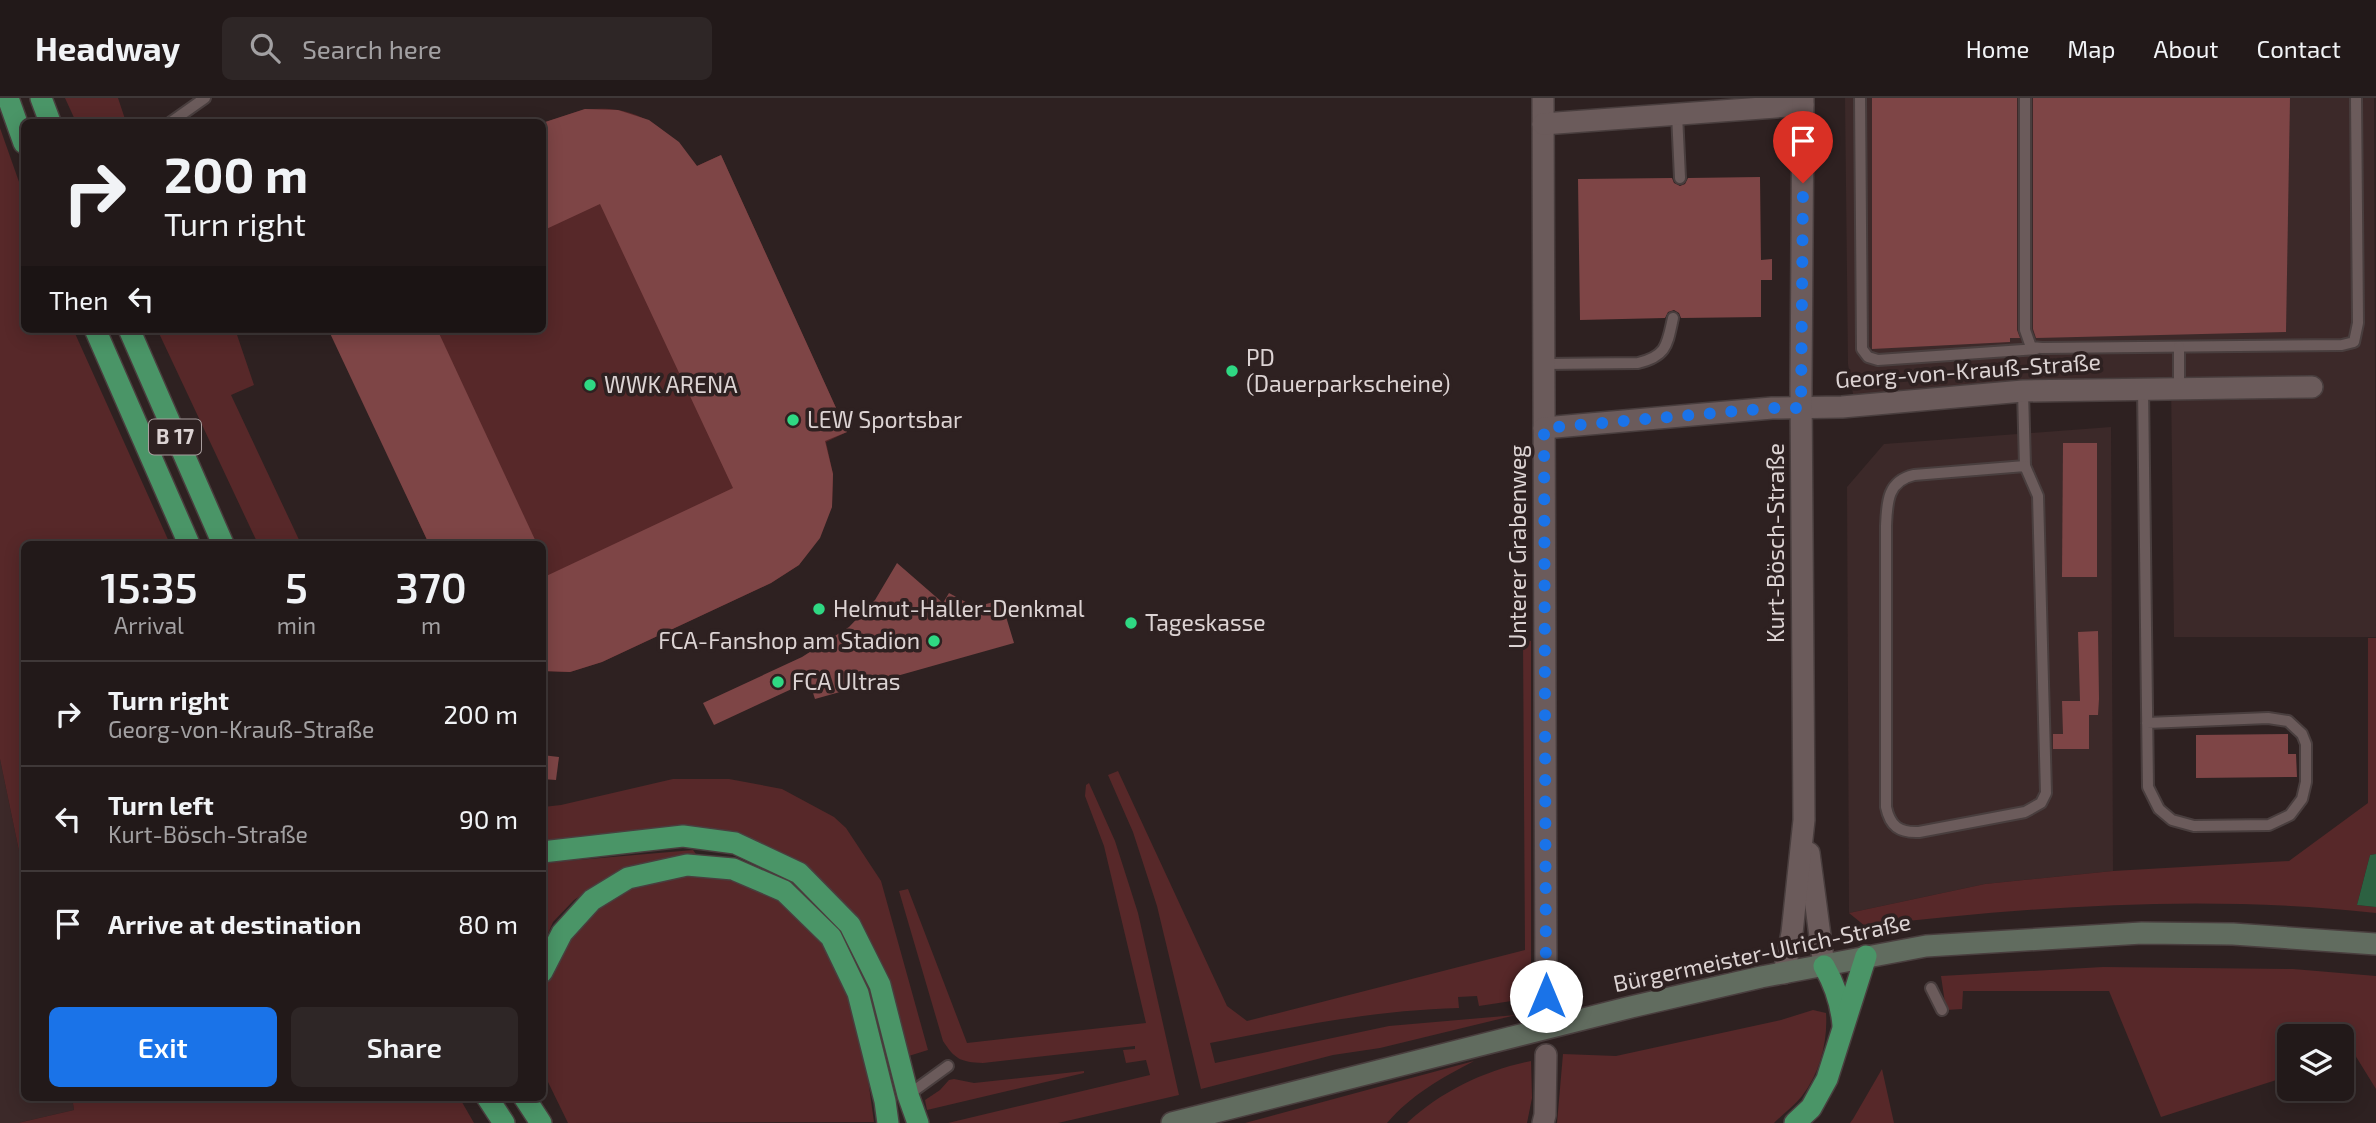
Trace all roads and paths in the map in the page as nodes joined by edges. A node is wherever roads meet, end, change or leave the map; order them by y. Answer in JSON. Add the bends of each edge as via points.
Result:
{"nodes":[{"id":1,"x":8,"y":98,"type":"edge"},
{"id":2,"x":41,"y":98,"type":"edge"},
{"id":3,"x":205,"y":98,"type":"edge"},
{"id":4,"x":1543,"y":98,"type":"edge"},
{"id":5,"x":1860,"y":98,"type":"edge"},
{"id":6,"x":2025,"y":98,"type":"edge"},
{"id":7,"x":2356,"y":98,"type":"edge"},
{"id":8,"x":1803,"y":101,"type":"edge"},
{"id":9,"x":1677,"y":114,"type":"junction"},
{"id":10,"x":49,"y":119,"type":"edge"},
{"id":11,"x":176,"y":119,"type":"edge"},
{"id":12,"x":1543,"y":124,"type":"junction"},
{"id":13,"x":21,"y":135,"type":"edge"},
{"id":14,"x":1680,"y":178,"type":"dead end"},
{"id":15,"x":1673,"y":318,"type":"dead end"},
{"id":16,"x":97,"y":333,"type":"edge"},
{"id":17,"x":131,"y":333,"type":"edge"},
{"id":18,"x":2179,"y":347,"type":"junction"},
{"id":19,"x":2042,"y":348,"type":"junction"},
{"id":20,"x":1544,"y":364,"type":"junction"},
{"id":21,"x":2143,"y":387,"type":"junction"},
{"id":22,"x":2312,"y":387,"type":"dead end"},
{"id":23,"x":2179,"y":388,"type":"junction"},
{"id":24,"x":2023,"y":391,"type":"junction"},
{"id":25,"x":1801,"y":408,"type":"junction"},
{"id":26,"x":1544,"y":428,"type":"junction"},
{"id":27,"x":2025,"y":466,"type":"junction"},
{"id":28,"x":187,"y":541,"type":"edge"},
{"id":29,"x":222,"y":541,"type":"edge"},
{"id":30,"x":2147,"y":723,"type":"junction"},
{"id":31,"x":1804,"y":820,"type":"junction"},
{"id":32,"x":546,"y":852,"type":"edge"},
{"id":33,"x":2376,"y":944,"type":"edge"},
{"id":34,"x":1866,"y":956,"type":"junction"},
{"id":35,"x":546,"y":964,"type":"edge"},
{"id":36,"x":1824,"y":966,"type":"junction"},
{"id":37,"x":1784,"y":973,"type":"junction"},
{"id":38,"x":1931,"y":988,"type":"dead end"},
{"id":39,"x":1546,"y":996,"type":"dead end"},
{"id":40,"x":1942,"y":1010,"type":"dead end"},
{"id":41,"x":1843,"y":1030,"type":"junction"},
{"id":42,"x":1546,"y":1055,"type":"dead end"},
{"id":43,"x":948,"y":1066,"type":"dead end"},
{"id":44,"x":908,"y":1095,"type":"junction"},
{"id":45,"x":490,"y":1101,"type":"edge"},
{"id":46,"x":527,"y":1101,"type":"edge"},
{"id":47,"x":540,"y":1101,"type":"edge"},
{"id":48,"x":504,"y":1123,"type":"edge"},
{"id":49,"x":543,"y":1123,"type":"edge"},
{"id":50,"x":888,"y":1123,"type":"edge"},
{"id":51,"x":918,"y":1123,"type":"edge"},
{"id":52,"x":1172,"y":1123,"type":"edge"},
{"id":53,"x":1543,"y":1123,"type":"edge"},
{"id":54,"x":1795,"y":1123,"type":"edge"}],
"edges":[{"from":1,"to":13,"type":"highway"},
{"from":2,"to":10,"type":"highway"},
{"from":3,"to":11,"type":"lane"},
{"from":4,"to":12,"type":"street","name":"Unterer Grabenweg"},
{"from":5,"to":19,"type":"lane","via":[[1862,349],[1878,360]]},
{"from":6,"to":19,"type":"lane","via":[[2025,330],[2031,347]]},
{"from":7,"to":18,"type":"lane","via":[[2358,333],[2354,342]]},
{"from":8,"to":9,"type":"street"},
{"from":8,"to":25,"type":"street","name":"Kurt-Bösch-Straße"},
{"from":9,"to":12,"type":"street"},
{"from":9,"to":14,"type":"lane"},
{"from":12,"to":20,"type":"street","name":"Unterer Grabenweg"},
{"from":15,"to":20,"type":"lane","via":[[1667,344],[1650,360]]},
{"from":16,"to":28,"type":"highway","number":"B 17"},
{"from":17,"to":29,"type":"highway","number":"B 17"},
{"from":18,"to":19,"type":"lane"},
{"from":18,"to":23,"type":"lane"},
{"from":20,"to":26,"type":"street","name":"Unterer Grabenweg"},
{"from":21,"to":23,"type":"street","name":"Georg-von-Krauß-Straße"},
{"from":21,"to":24,"type":"street","name":"Georg-von-Krauß-Straße"},
{"from":21,"to":30,"type":"lane"},
{"from":22,"to":23,"type":"street","name":"Georg-von-Krauß-Straße"},
{"from":24,"to":25,"type":"street","name":"Georg-von-Krauß-Straße"},
{"from":24,"to":27,"type":"lane"},
{"from":25,"to":26,"type":"street","name":"Georg-von-Krauß-Straße"},
{"from":25,"to":31,"type":"street","name":"Kurt-Bösch-Straße"},
{"from":26,"to":39,"type":"street","name":"Unterer Grabenweg"},
{"from":27,"to":27,"type":"lane","via":[[2038,496],[2046,793],[2041,803],[2025,812],[1919,832],[1898,830],[1886,807],[1886,509],[1891,490],[1914,475]]},
{"from":30,"to":30,"type":"lane","via":[[2148,788],[2159,809],[2172,820],[2194,826],[2269,825],[2290,816],[2302,799],[2306,744],[2288,721]]},
{"from":31,"to":36,"type":"street","name":"Kurt-Bösch-Straße"},
{"from":31,"to":37,"type":"street","name":"Kurt-Bösch-Straße"},
{"from":32,"to":44,"type":"highway","via":[[683,836],[735,843],[799,873],[850,925],[880,985]]},
{"from":33,"to":34,"type":"main road","name":"Bürgermeister-Ulrich-Straße","via":[[2142,933],[1926,946]]},
{"from":34,"to":36,"type":"main road","name":"Bürgermeister-Ulrich-Straße"},
{"from":34,"to":41,"type":"highway"},
{"from":35,"to":50,"type":"highway","via":[[562,933],[592,900],[628,878],[687,865],[733,869],[784,891],[831,937],[858,993]]},
{"from":36,"to":37,"type":"main road","name":"Bürgermeister-Ulrich-Straße"},
{"from":36,"to":41,"type":"highway","via":[[1842,1006]]},
{"from":37,"to":52,"type":"main road","name":"Bürgermeister-Ulrich-Straße","via":[[1568,1022]]},
{"from":38,"to":40,"type":"lane"},
{"from":41,"to":54,"type":"highway","via":[[1827,1079],[1811,1108]]},
{"from":42,"to":53,"type":"street"},
{"from":43,"to":44,"type":"lane"},
{"from":44,"to":51,"type":"highway"},
{"from":45,"to":48,"type":"highway"},
{"from":46,"to":49,"type":"highway"},
{"from":47,"to":49,"type":"highway"}]}
